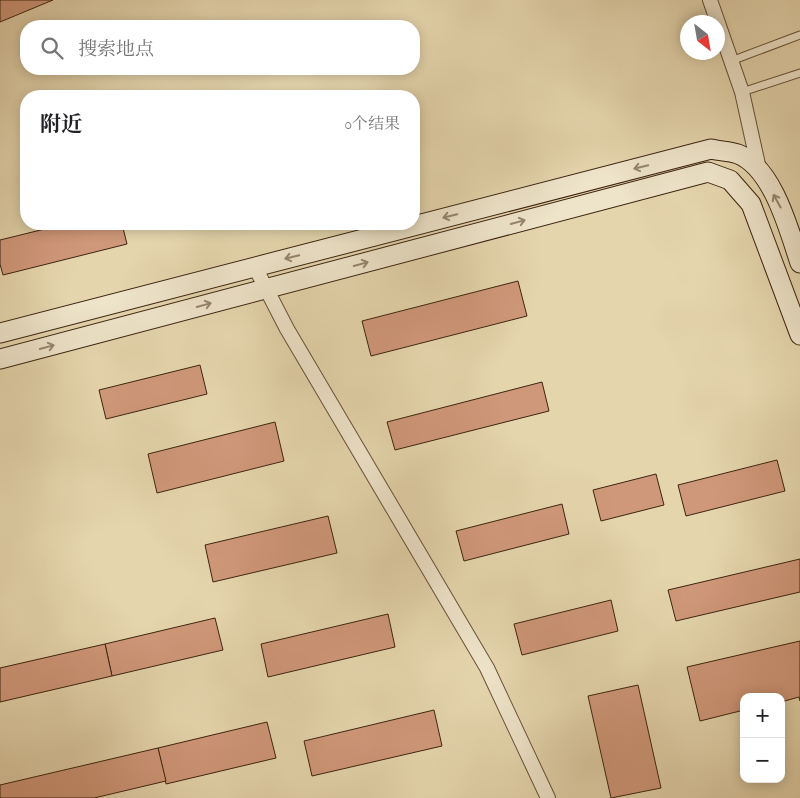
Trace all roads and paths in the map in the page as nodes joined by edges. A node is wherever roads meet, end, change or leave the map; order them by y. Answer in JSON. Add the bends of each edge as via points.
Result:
{"nodes":[{"id":1,"x":710,"y":0,"type":"edge"},
{"id":2,"x":800,"y":35,"type":"edge"},
{"id":3,"x":731,"y":61,"type":"junction"},
{"id":4,"x":800,"y":73,"type":"edge"},
{"id":5,"x":742,"y":92,"type":"junction"},
{"id":6,"x":759,"y":169,"type":"junction"},
{"id":7,"x":420,"y":224,"type":"edge"},
{"id":8,"x":398,"y":230,"type":"edge"},
{"id":9,"x":800,"y":263,"type":"edge"},
{"id":10,"x":255,"y":267,"type":"junction"},
{"id":11,"x":267,"y":289,"type":"junction"},
{"id":12,"x":0,"y":332,"type":"edge"},
{"id":13,"x":800,"y":335,"type":"edge"},
{"id":14,"x":0,"y":359,"type":"edge"},
{"id":15,"x":548,"y":798,"type":"edge"}],
"edges":[{"from":1,"to":3,"type":"street"},
{"from":2,"to":3,"type":"lane"},
{"from":3,"to":5,"type":"street"},
{"from":4,"to":5,"type":"lane"},
{"from":5,"to":6,"type":"street"},
{"from":6,"to":7,"type":"street","one_way":true,"via":[[738,154],[711,149]]},
{"from":9,"to":6,"type":"street","one_way":true,"via":[[781,209]]},
{"from":8,"to":10,"type":"street","one_way":true},
{"from":10,"to":11,"type":"street"},
{"from":10,"to":12,"type":"street"},
{"from":11,"to":13,"type":"street","one_way":true,"via":[[708,172],[730,180],[751,204]]},
{"from":14,"to":11,"type":"street","one_way":true},
{"from":11,"to":15,"type":"street","via":[[287,329],[487,668]]}]}
